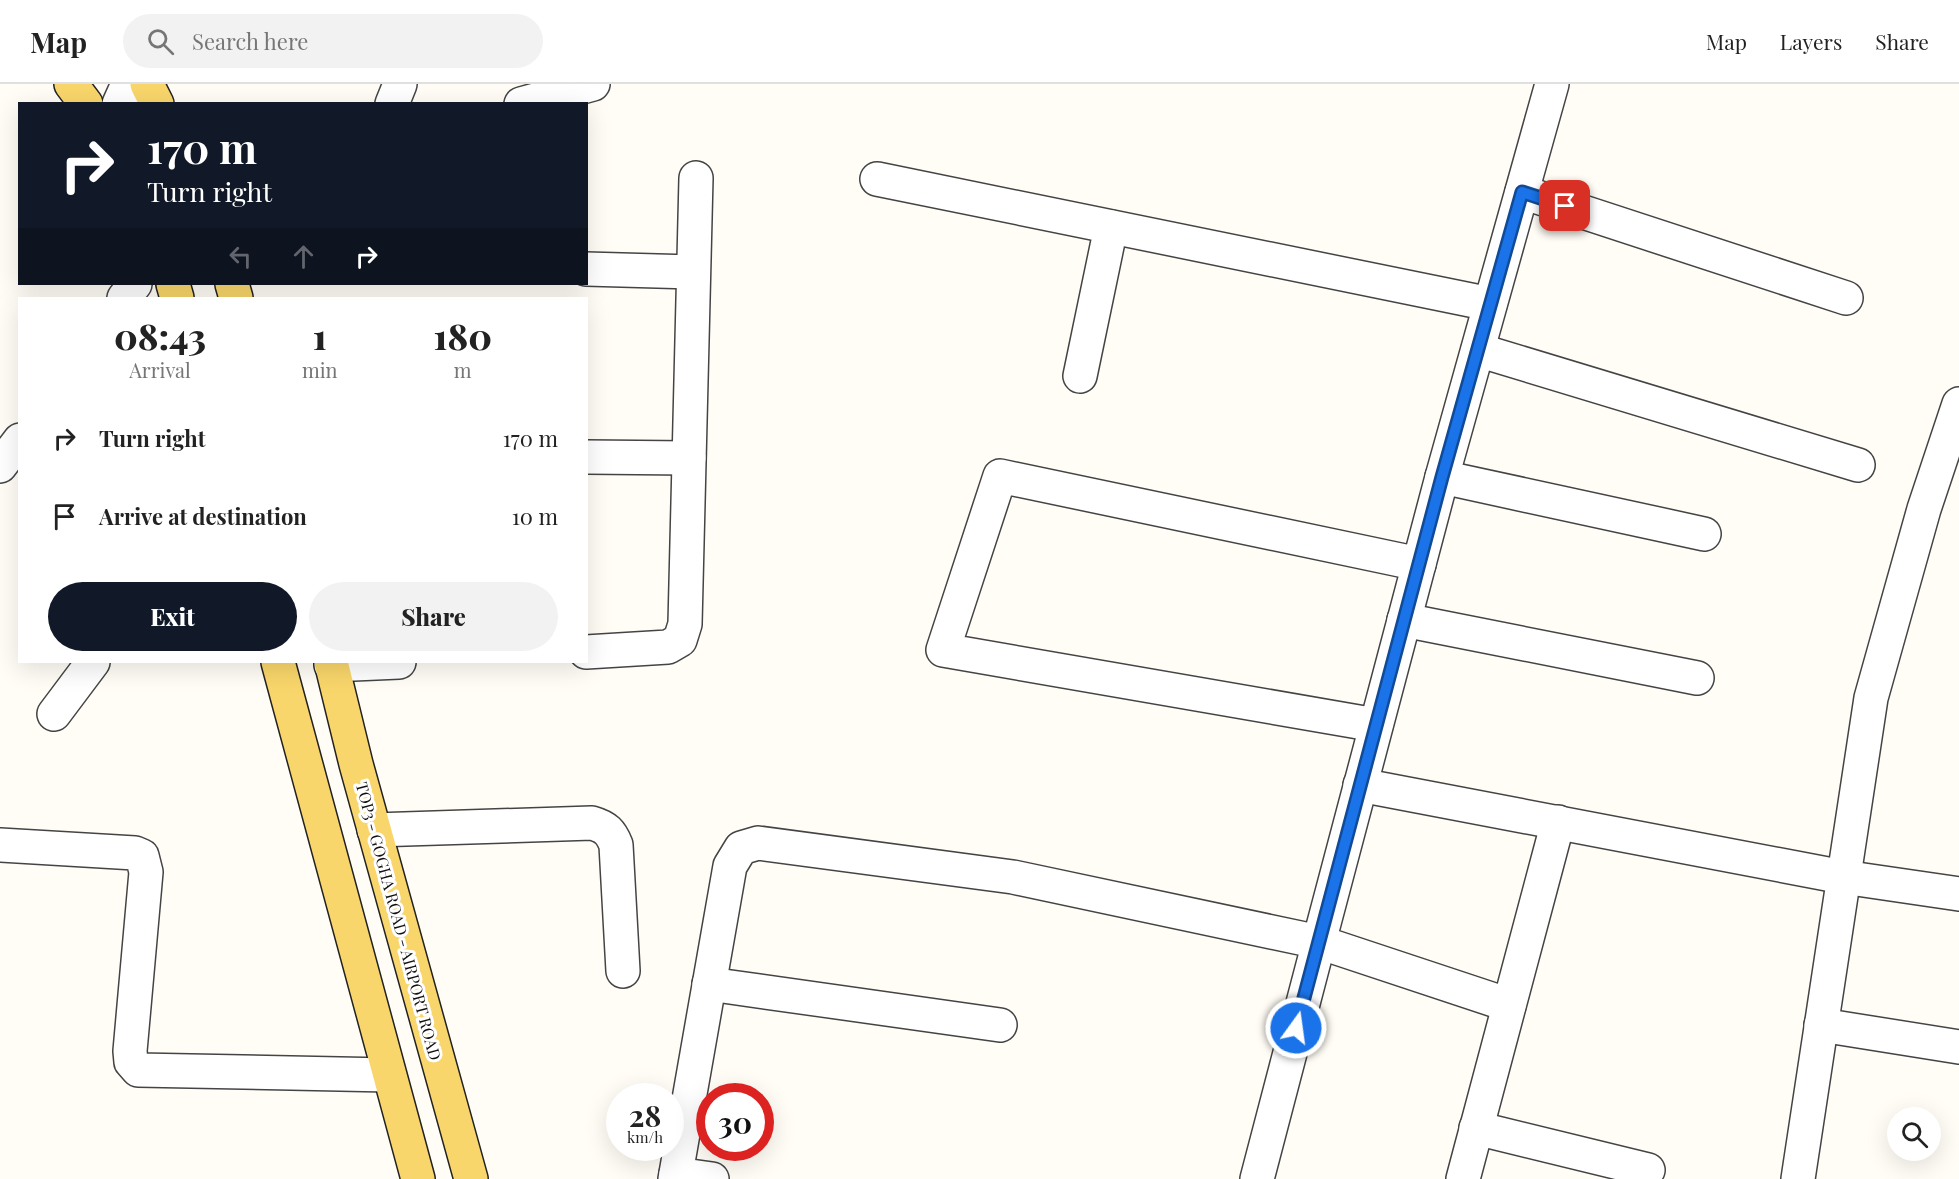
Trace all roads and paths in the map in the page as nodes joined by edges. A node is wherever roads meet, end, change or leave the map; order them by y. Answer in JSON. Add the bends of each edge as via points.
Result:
{"nodes":[{"id":1,"x":71,"y":84,"type":"edge"},
{"id":2,"x":128,"y":84,"type":"edge"},
{"id":3,"x":147,"y":84,"type":"edge"},
{"id":4,"x":400,"y":84,"type":"edge"},
{"id":5,"x":1552,"y":84,"type":"edge"},
{"id":6,"x":583,"y":85,"type":"edge"},
{"id":7,"x":84,"y":102,"type":"edge"},
{"id":8,"x":120,"y":102,"type":"edge"},
{"id":9,"x":156,"y":102,"type":"edge"},
{"id":10,"x":393,"y":102,"type":"edge"},
{"id":11,"x":528,"y":102,"type":"edge"},
{"id":12,"x":696,"y":178,"type":"dead end"},
{"id":13,"x":877,"y":179,"type":"dead end"},
{"id":14,"x":1522,"y":192,"type":"junction"},
{"id":15,"x":1111,"y":227,"type":"junction"},
{"id":16,"x":588,"y":269,"type":"edge"},
{"id":17,"x":693,"y":272,"type":"junction"},
{"id":18,"x":134,"y":285,"type":"edge"},
{"id":19,"x":125,"y":297,"type":"edge"},
{"id":20,"x":1846,"y":298,"type":"dead end"},
{"id":21,"x":1490,"y":304,"type":"junction"},
{"id":22,"x":1478,"y":350,"type":"junction"},
{"id":23,"x":1080,"y":376,"type":"dead end"},
{"id":24,"x":1959,"y":404,"type":"edge"},
{"id":25,"x":18,"y":443,"type":"edge"},
{"id":26,"x":1951,"y":451,"type":"edge"},
{"id":27,"x":588,"y":457,"type":"edge"},
{"id":28,"x":689,"y":459,"type":"junction"},
{"id":29,"x":1858,"y":465,"type":"dead end"},
{"id":30,"x":0,"y":466,"type":"edge"},
{"id":31,"x":1442,"y":477,"type":"junction"},
{"id":32,"x":1704,"y":534,"type":"dead end"},
{"id":33,"x":1419,"y":564,"type":"junction"},
{"id":34,"x":1404,"y":620,"type":"junction"},
{"id":35,"x":588,"y":652,"type":"edge"},
{"id":36,"x":92,"y":663,"type":"edge"},
{"id":37,"x":278,"y":663,"type":"edge"},
{"id":38,"x":331,"y":663,"type":"edge"},
{"id":39,"x":1697,"y":678,"type":"dead end"},
{"id":40,"x":54,"y":714,"type":"dead end"},
{"id":41,"x":1376,"y":725,"type":"junction"},
{"id":42,"x":1360,"y":785,"type":"junction"},
{"id":43,"x":1558,"y":822,"type":"junction"},
{"id":44,"x":374,"y":830,"type":"junction"},
{"id":45,"x":0,"y":845,"type":"edge"},
{"id":46,"x":1843,"y":877,"type":"junction"},
{"id":47,"x":1959,"y":894,"type":"edge"},
{"id":48,"x":1318,"y":942,"type":"junction"},
{"id":49,"x":623,"y":971,"type":"dead end"},
{"id":50,"x":709,"y":984,"type":"junction"},
{"id":51,"x":1509,"y":1005,"type":"junction"},
{"id":52,"x":1000,"y":1025,"type":"dead end"},
{"id":53,"x":1821,"y":1025,"type":"junction"},
{"id":54,"x":1959,"y":1047,"type":"edge"},
{"id":55,"x":389,"y":1075,"type":"junction"},
{"id":56,"x":1476,"y":1128,"type":"junction"},
{"id":57,"x":1648,"y":1170,"type":"dead end"},
{"id":58,"x":675,"y":1176,"type":"edge"},
{"id":59,"x":418,"y":1179,"type":"edge"},
{"id":60,"x":471,"y":1179,"type":"edge"},
{"id":61,"x":712,"y":1179,"type":"edge"},
{"id":62,"x":1257,"y":1179,"type":"edge"},
{"id":63,"x":1463,"y":1179,"type":"edge"},
{"id":64,"x":1798,"y":1179,"type":"edge"}],
"edges":[{"from":1,"to":7,"type":"main road"},
{"from":2,"to":8,"type":"street"},
{"from":3,"to":9,"type":"main road"},
{"from":4,"to":10,"type":"street"},
{"from":5,"to":14,"type":"street"},
{"from":6,"to":11,"type":"street"},
{"from":12,"to":17,"type":"street"},
{"from":13,"to":15,"type":"street"},
{"from":14,"to":20,"type":"street"},
{"from":14,"to":21,"type":"street"},
{"from":15,"to":21,"type":"street"},
{"from":15,"to":23,"type":"street"},
{"from":16,"to":17,"type":"street"},
{"from":17,"to":28,"type":"street"},
{"from":18,"to":19,"type":"street"},
{"from":21,"to":22,"type":"street"},
{"from":22,"to":29,"type":"street"},
{"from":22,"to":31,"type":"street"},
{"from":24,"to":26,"type":"street"},
{"from":25,"to":30,"type":"street"},
{"from":26,"to":46,"type":"street","via":[[1924,509],[1871,698]]},
{"from":27,"to":28,"type":"street"},
{"from":28,"to":35,"type":"street","via":[[685,624],[681,640],[668,647]]},
{"from":31,"to":32,"type":"street"},
{"from":31,"to":33,"type":"street"},
{"from":33,"to":34,"type":"street"},
{"from":33,"to":41,"type":"street","via":[[1000,476],[943,650]]},
{"from":34,"to":39,"type":"street"},
{"from":34,"to":41,"type":"street"},
{"from":36,"to":40,"type":"street"},
{"from":37,"to":55,"type":"main road"},
{"from":38,"to":44,"type":"main road","name":"TOP3 - GOGHA ROAD - AIRPORT ROAD"},
{"from":41,"to":42,"type":"street"},
{"from":42,"to":43,"type":"street"},
{"from":42,"to":48,"type":"street"},
{"from":43,"to":46,"type":"street"},
{"from":43,"to":51,"type":"street"},
{"from":44,"to":49,"type":"street","via":[[592,823],[604,826],[616,845]]},
{"from":44,"to":60,"type":"main road","name":"TOP3 - GOGHA ROAD - AIRPORT ROAD"},
{"from":45,"to":55,"type":"street","via":[[142,856],[146,872],[130,1051],[131,1062],[138,1070]]},
{"from":46,"to":47,"type":"street"},
{"from":46,"to":53,"type":"street"},
{"from":48,"to":50,"type":"street","via":[[1013,877],[758,843],[741,848],[730,866]]},
{"from":48,"to":51,"type":"street"},
{"from":48,"to":62,"type":"street"},
{"from":50,"to":52,"type":"street"},
{"from":50,"to":58,"type":"street"},
{"from":51,"to":56,"type":"street"},
{"from":53,"to":54,"type":"street"},
{"from":53,"to":64,"type":"street"},
{"from":55,"to":59,"type":"main road"},
{"from":56,"to":57,"type":"street"},
{"from":56,"to":63,"type":"street"},
{"from":58,"to":61,"type":"street"}]}
